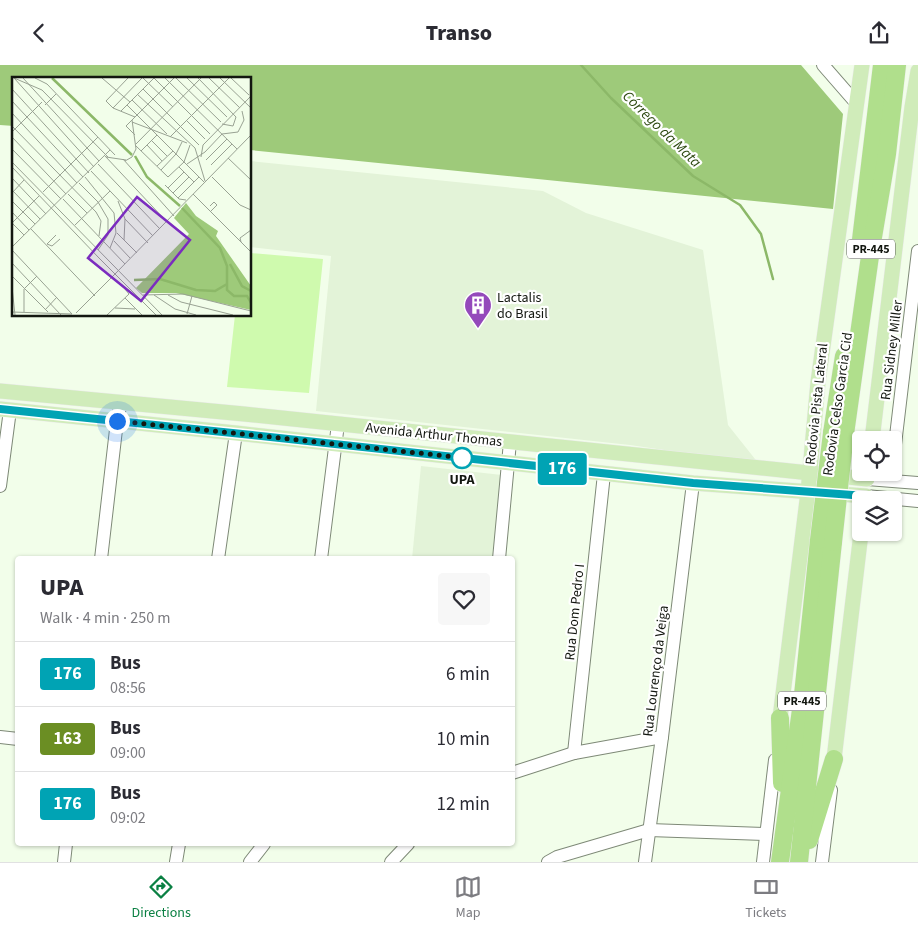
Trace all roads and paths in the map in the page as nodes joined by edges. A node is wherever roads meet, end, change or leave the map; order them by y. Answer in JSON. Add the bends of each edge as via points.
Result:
{"nodes":[{"id":1,"x":823,"y":65,"type":"edge"},
{"id":2,"x":862,"y":65,"type":"edge"},
{"id":3,"x":882,"y":65,"type":"edge"},
{"id":4,"x":897,"y":65,"type":"edge"},
{"id":5,"x":918,"y":71,"type":"edge"},
{"id":6,"x":857,"y":104,"type":"junction"},
{"id":7,"x":918,"y":251,"type":"edge"},
{"id":8,"x":0,"y":391,"type":"edge"},
{"id":9,"x":121,"y":402,"type":"junction"},
{"id":10,"x":5,"y":410,"type":"edge"},
{"id":11,"x":117,"y":421,"type":"junction"},
{"id":12,"x":338,"y":424,"type":"junction"},
{"id":13,"x":873,"y":431,"type":"edge"},
{"id":14,"x":897,"y":431,"type":"edge"},
{"id":15,"x":236,"y":433,"type":"junction"},
{"id":16,"x":838,"y":434,"type":"junction"},
{"id":17,"x":510,"y":442,"type":"junction"},
{"id":18,"x":336,"y":444,"type":"junction"},
{"id":19,"x":664,"y":459,"type":"junction"},
{"id":20,"x":509,"y":463,"type":"junction"},
{"id":21,"x":604,"y":474,"type":"junction"},
{"id":22,"x":809,"y":474,"type":"junction"},
{"id":23,"x":852,"y":475,"type":"edge"},
{"id":24,"x":652,"y":479,"type":"junction"},
{"id":25,"x":902,"y":479,"type":"edge"},
{"id":26,"x":693,"y":483,"type":"junction"},
{"id":27,"x":918,"y":483,"type":"edge"},
{"id":28,"x":0,"y":486,"type":"edge"},
{"id":29,"x":808,"y":492,"type":"junction"},
{"id":30,"x":852,"y":497,"type":"edge"},
{"id":31,"x":902,"y":500,"type":"edge"},
{"id":32,"x":918,"y":501,"type":"edge"},
{"id":33,"x":826,"y":541,"type":"junction"},
{"id":34,"x":860,"y":541,"type":"edge"},
{"id":35,"x":101,"y":556,"type":"edge"},
{"id":36,"x":218,"y":556,"type":"edge"},
{"id":37,"x":321,"y":556,"type":"edge"},
{"id":38,"x":500,"y":556,"type":"edge"},
{"id":39,"x":780,"y":718,"type":"junction"},
{"id":40,"x":0,"y":737,"type":"edge"},
{"id":41,"x":662,"y":737,"type":"junction"},
{"id":42,"x":15,"y":739,"type":"edge"},
{"id":43,"x":574,"y":753,"type":"junction"},
{"id":44,"x":834,"y":759,"type":"junction"},
{"id":45,"x":515,"y":772,"type":"edge"},
{"id":46,"x":649,"y":830,"type":"junction"},
{"id":47,"x":784,"y":830,"type":"junction"},
{"id":48,"x":766,"y":835,"type":"junction"},
{"id":49,"x":66,"y":846,"type":"edge"},
{"id":50,"x":179,"y":846,"type":"edge"},
{"id":51,"x":262,"y":846,"type":"edge"},
{"id":52,"x":406,"y":846,"type":"edge"},
{"id":53,"x":64,"y":862,"type":"edge"},
{"id":54,"x":176,"y":862,"type":"edge"},
{"id":55,"x":250,"y":862,"type":"edge"},
{"id":56,"x":391,"y":862,"type":"edge"},
{"id":57,"x":548,"y":862,"type":"edge"},
{"id":58,"x":644,"y":862,"type":"edge"},
{"id":59,"x":763,"y":862,"type":"edge"},
{"id":60,"x":780,"y":862,"type":"edge"},
{"id":61,"x":801,"y":862,"type":"edge"},
{"id":62,"x":822,"y":862,"type":"edge"}],
"edges":[{"from":1,"to":6,"type":"street"},
{"from":2,"to":6,"type":"main road","name":"Rodovia Pista Lateral","number":"PR-445"},
{"from":3,"to":16,"type":"highway","name":"Rodovia Celso Garcia Cid","number":"PR-445"},
{"from":4,"to":16,"type":"highway","name":"Rodovia Celso Garcia Cid","number":"PR-445","via":[[887,154]]},
{"from":5,"to":13,"type":"main road","number":"PR-445"},
{"from":6,"to":22,"type":"main road","name":"Rodovia Pista Lateral","number":"PR-445","via":[[824,329]]},
{"from":7,"to":14,"type":"street","name":"Rua Sidney Miller"},
{"from":8,"to":9,"type":"main road","name":"Avenida Arthur Thomas"},
{"from":9,"to":11,"type":"street"},
{"from":9,"to":12,"type":"main road","name":"Avenida Arthur Thomas"},
{"from":10,"to":11,"type":"main road","name":"Avenida Arthur Thomas"},
{"from":10,"to":28,"type":"street"},
{"from":11,"to":15,"type":"main road","name":"Avenida Arthur Thomas"},
{"from":11,"to":35,"type":"street"},
{"from":12,"to":17,"type":"main road","name":"Avenida Arthur Thomas"},
{"from":12,"to":18,"type":"street"},
{"from":15,"to":18,"type":"main road","name":"Avenida Arthur Thomas"},
{"from":15,"to":36,"type":"street"},
{"from":16,"to":33,"type":"highway","name":"Rodovia Celso Garcia Cid","number":"PR-445","bridge":true},
{"from":17,"to":19,"type":"main road","name":"Avenida Arthur Thomas"},
{"from":17,"to":20,"type":"street"},
{"from":18,"to":20,"type":"main road","name":"Avenida Arthur Thomas"},
{"from":18,"to":37,"type":"street"},
{"from":19,"to":22,"type":"main road","name":"Avenida Arthur Thomas"},
{"from":19,"to":24,"type":"main road","via":[[662,469]]},
{"from":20,"to":21,"type":"main road","name":"Avenida Arthur Thomas"},
{"from":20,"to":38,"type":"street"},
{"from":21,"to":24,"type":"main road","name":"Avenida Arthur Thomas"},
{"from":21,"to":43,"type":"street","name":"Rua Dom Pedro I"},
{"from":22,"to":23,"type":"main road","name":"Avenida Arthur Thomas"},
{"from":22,"to":29,"type":"main road","name":"Rodovia Pista Lateral","number":"PR-445"},
{"from":24,"to":26,"type":"main road","name":"Avenida Arthur Thomas"},
{"from":25,"to":27,"type":"street"},
{"from":26,"to":29,"type":"main road","name":"Avenida Arthur Thomas"},
{"from":26,"to":41,"type":"street","name":"Rua Lourenço da Veiga"},
{"from":29,"to":30,"type":"main road","name":"Avenida Arthur Thomas"},
{"from":29,"to":39,"type":"main road","name":"Rodovia Pista Lateral","number":"PR-445"},
{"from":31,"to":32,"type":"street"},
{"from":33,"to":47,"type":"highway","name":"Rodovia Celso Garcia Cid","number":"PR-445"},
{"from":33,"to":61,"type":"highway","name":"Rodovia Celso Garcia Cid","number":"PR-445"},
{"from":34,"to":44,"type":"main road","number":"PR-445"},
{"from":39,"to":47,"type":"highway"},
{"from":39,"to":48,"type":"street","name":"Rodovia Pista Lateral","number":"PR-445"},
{"from":40,"to":42,"type":"street"},
{"from":41,"to":43,"type":"street"},
{"from":41,"to":46,"type":"street","name":"Rua Lourenço da Veiga"},
{"from":43,"to":45,"type":"street"},
{"from":44,"to":61,"type":"highway"},
{"from":44,"to":62,"type":"street","number":"PR-445"},
{"from":46,"to":48,"type":"street"},
{"from":46,"to":57,"type":"street"},
{"from":46,"to":58,"type":"street","name":"Rua Lourenço da Veiga"},
{"from":47,"to":60,"type":"highway","name":"Rodovia Celso Garcia Cid","number":"PR-445"},
{"from":48,"to":59,"type":"street","name":"Rodovia Pista Lateral","number":"PR-445"},
{"from":49,"to":53,"type":"street"},
{"from":50,"to":54,"type":"street"},
{"from":51,"to":55,"type":"street"},
{"from":52,"to":56,"type":"street"}]}
